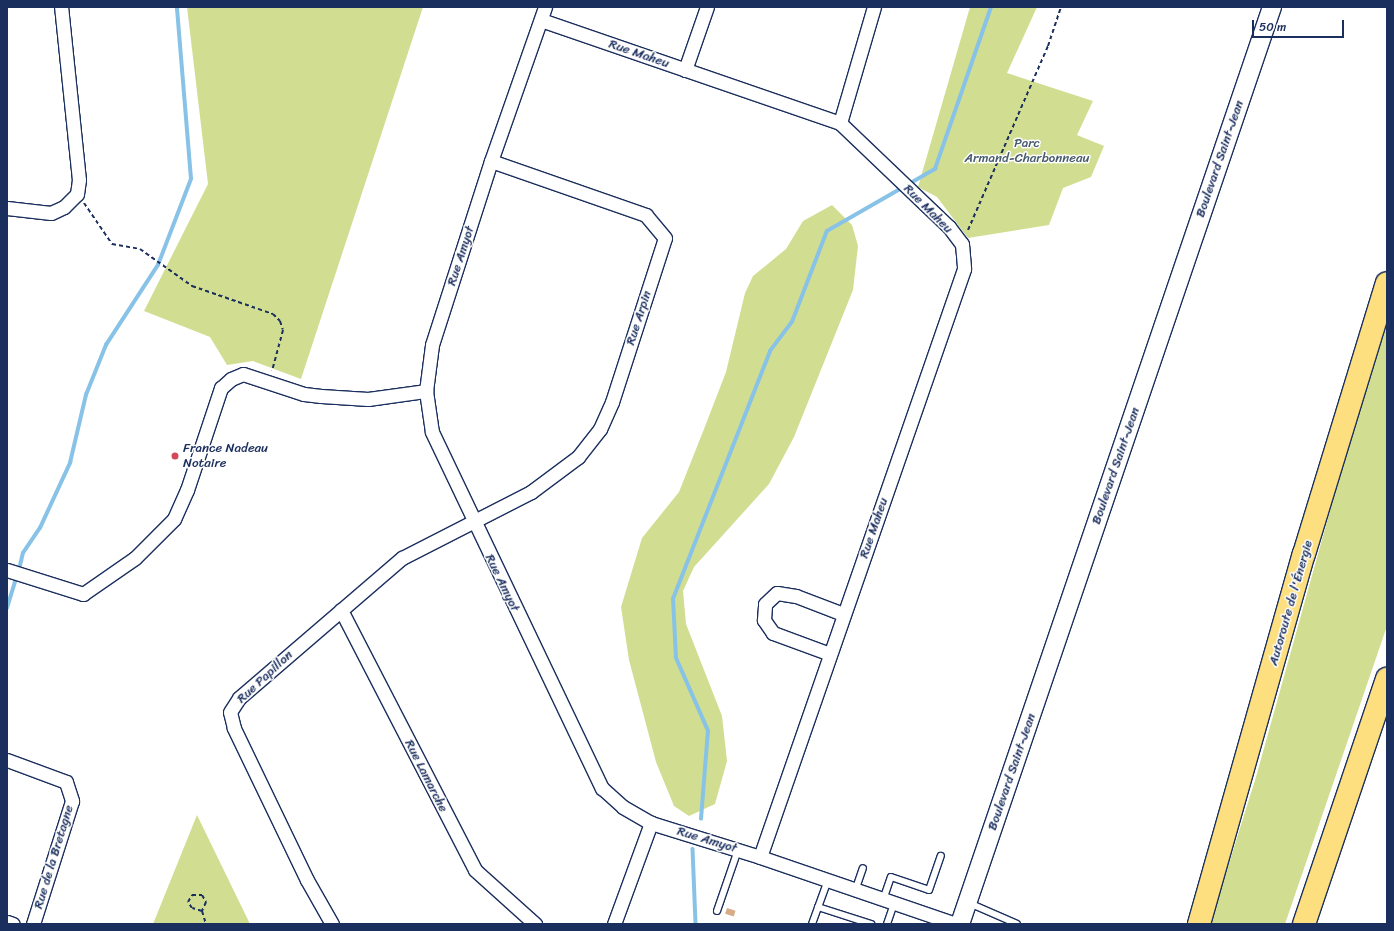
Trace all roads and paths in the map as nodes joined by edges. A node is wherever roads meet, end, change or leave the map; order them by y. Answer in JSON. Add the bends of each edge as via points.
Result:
{"nodes":[{"id":1,"x":61,"y":7,"type":"edge"},
{"id":2,"x":545,"y":7,"type":"edge"},
{"id":3,"x":707,"y":7,"type":"edge"},
{"id":4,"x":874,"y":7,"type":"edge"},
{"id":5,"x":1061,"y":7,"type":"edge"},
{"id":6,"x":1272,"y":7,"type":"edge"},
{"id":7,"x":541,"y":20,"type":"junction"},
{"id":8,"x":685,"y":70,"type":"junction"},
{"id":9,"x":840,"y":123,"type":"junction"},
{"id":10,"x":492,"y":161,"type":"junction"},
{"id":11,"x":77,"y":194,"type":"junction"},
{"id":12,"x":7,"y":208,"type":"edge"},
{"id":13,"x":962,"y":244,"type":"junction"},
{"id":14,"x":1387,"y":283,"type":"edge"},
{"id":15,"x":270,"y":382,"type":"junction"},
{"id":16,"x":426,"y":391,"type":"junction"},
{"id":17,"x":473,"y":523,"type":"junction"},
{"id":18,"x":7,"y":570,"type":"edge"},
{"id":19,"x":341,"y":610,"type":"junction"},
{"id":20,"x":844,"y":614,"type":"junction"},
{"id":21,"x":830,"y":654,"type":"junction"},
{"id":22,"x":1387,"y":678,"type":"edge"},
{"id":23,"x":7,"y":760,"type":"edge"},
{"id":24,"x":651,"y":823,"type":"junction"},
{"id":25,"x":738,"y":850,"type":"junction"},
{"id":26,"x":941,"y":856,"type":"dead end"},
{"id":27,"x":760,"y":857,"type":"junction"},
{"id":28,"x":863,"y":868,"type":"dead end"},
{"id":29,"x":828,"y":880,"type":"junction"},
{"id":30,"x":855,"y":891,"type":"junction"},
{"id":31,"x":888,"y":902,"type":"junction"},
{"id":32,"x":967,"y":903,"type":"junction"},
{"id":33,"x":818,"y":907,"type":"junction"},
{"id":34,"x":202,"y":911,"type":"junction"},
{"id":35,"x":717,"y":911,"type":"dead end"},
{"id":36,"x":7,"y":922,"type":"edge"},
{"id":37,"x":13,"y":924,"type":"edge"},
{"id":38,"x":33,"y":924,"type":"edge"},
{"id":39,"x":206,"y":924,"type":"edge"},
{"id":40,"x":332,"y":924,"type":"edge"},
{"id":41,"x":535,"y":924,"type":"edge"},
{"id":42,"x":614,"y":924,"type":"edge"},
{"id":43,"x":812,"y":924,"type":"edge"},
{"id":44,"x":871,"y":924,"type":"edge"},
{"id":45,"x":887,"y":924,"type":"edge"},
{"id":46,"x":956,"y":924,"type":"edge"},
{"id":47,"x":960,"y":924,"type":"edge"},
{"id":48,"x":1017,"y":924,"type":"edge"},
{"id":49,"x":1199,"y":924,"type":"edge"},
{"id":50,"x":1304,"y":924,"type":"edge"}],
"edges":[{"from":1,"to":11,"type":"street","via":[[79,180]]},
{"from":2,"to":7,"type":"street","name":"Rue Amyot"},
{"from":3,"to":8,"type":"street"},
{"from":4,"to":9,"type":"street"},
{"from":5,"to":13,"type":"path","via":[[1048,46]]},
{"from":6,"to":32,"type":"street","name":"Boulevard Saint-Jean"},
{"from":7,"to":8,"type":"street","name":"Rue Maheu"},
{"from":7,"to":10,"type":"street","name":"Rue Amyot"},
{"from":8,"to":9,"type":"street","name":"Rue Maheu"},
{"from":9,"to":13,"type":"street","name":"Rue Maheu","via":[[949,227]]},
{"from":10,"to":16,"type":"street","name":"Rue Amyot","via":[[432,345]]},
{"from":10,"to":17,"type":"street","name":"Rue Arpin","via":[[646,215],[665,238],[612,402],[600,429],[578,457],[531,492]]},
{"from":11,"to":12,"type":"street","via":[[64,208],[51,213]]},
{"from":11,"to":15,"type":"path","via":[[112,244],[140,249],[192,286],[273,314],[280,321],[283,330]]},
{"from":13,"to":20,"type":"street","name":"Rue Maheu","via":[[964,269]]},
{"from":14,"to":49,"type":"highway","name":"Autoroute de l'Énergie","via":[[1304,554]]},
{"from":15,"to":16,"type":"street","via":[[304,394],[368,399]]},
{"from":15,"to":18,"type":"street","via":[[243,374],[231,379],[221,388],[187,490],[174,519],[135,558],[83,594]]},
{"from":16,"to":17,"type":"street","name":"Rue Amyot","via":[[432,432]]},
{"from":17,"to":19,"type":"street","name":"Rue Papillon","via":[[402,558]]},
{"from":17,"to":24,"type":"street","name":"Rue Amyot","via":[[602,788],[622,808]]},
{"from":19,"to":40,"type":"street","name":"Rue Papillon","via":[[239,698],[230,712],[234,728],[307,880]]},
{"from":19,"to":41,"type":"street","name":"Rue Lamarche","via":[[475,870]]},
{"from":20,"to":21,"type":"street","name":"Rue Maheu"},
{"from":20,"to":21,"type":"street","via":[[796,596],[777,593],[765,604],[764,620],[773,633]]},
{"from":21,"to":27,"type":"street","name":"Rue Maheu"},
{"from":22,"to":50,"type":"highway"},
{"from":23,"to":38,"type":"street","name":"Rue de la Bretagne","via":[[66,782],[72,801]]},
{"from":24,"to":25,"type":"street","name":"Rue Amyot"},
{"from":24,"to":42,"type":"street"},
{"from":25,"to":27,"type":"street","name":"Rue Amyot"},
{"from":25,"to":35,"type":"lane"},
{"from":26,"to":31,"type":"lane","via":[[929,890],[891,877]]},
{"from":27,"to":29,"type":"street","name":"Rue Amyot"},
{"from":28,"to":30,"type":"lane"},
{"from":29,"to":30,"type":"street","name":"Rue Amyot"},
{"from":29,"to":33,"type":"lane"},
{"from":30,"to":31,"type":"street","name":"Rue Amyot"},
{"from":31,"to":45,"type":"lane"},
{"from":31,"to":46,"type":"street","name":"Rue Amyot"},
{"from":32,"to":47,"type":"street","name":"Boulevard Saint-Jean"},
{"from":32,"to":48,"type":"lane"},
{"from":33,"to":43,"type":"lane"},
{"from":33,"to":44,"type":"lane"},
{"from":34,"to":34,"type":"path","via":[[192,908],[188,902],[192,894],[202,895],[204,898],[206,902]]},
{"from":34,"to":39,"type":"path"},
{"from":36,"to":37,"type":"street"}]}
